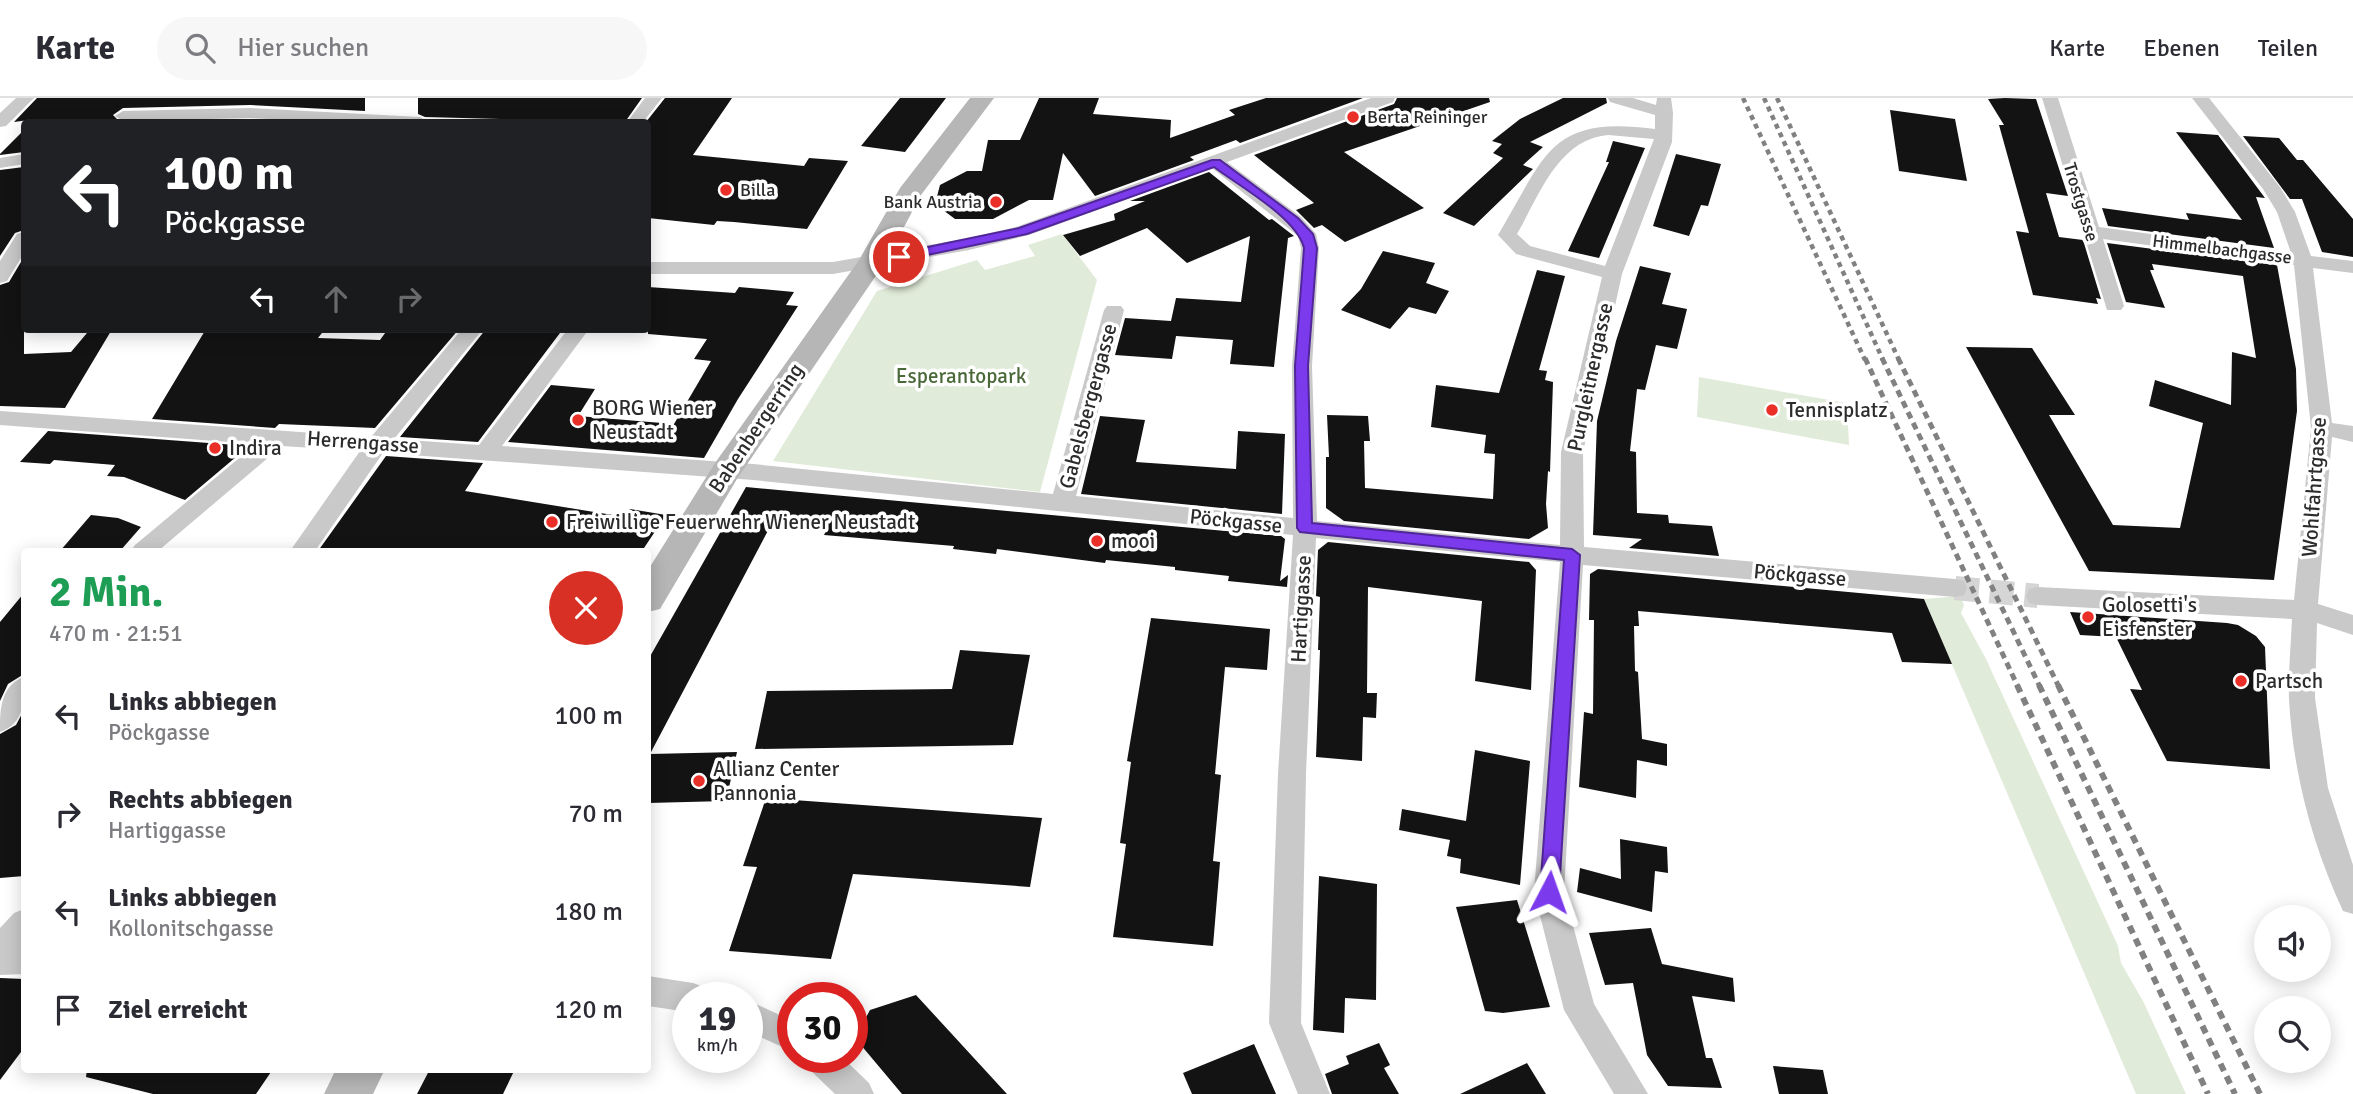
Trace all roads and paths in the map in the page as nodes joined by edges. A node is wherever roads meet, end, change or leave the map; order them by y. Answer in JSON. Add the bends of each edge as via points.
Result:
{"nodes":[{"id":1,"x":26,"y":98,"type":"edge"},
{"id":2,"x":139,"y":98,"type":"edge"},
{"id":3,"x":654,"y":98,"type":"edge"},
{"id":4,"x":982,"y":98,"type":"edge"},
{"id":5,"x":1387,"y":98,"type":"edge"},
{"id":6,"x":1616,"y":98,"type":"edge"},
{"id":7,"x":2049,"y":98,"type":"edge"},
{"id":8,"x":2200,"y":98,"type":"edge"},
{"id":9,"x":1664,"y":116,"type":"edge"},
{"id":10,"x":120,"y":119,"type":"edge"},
{"id":11,"x":363,"y":119,"type":"edge"},
{"id":12,"x":637,"y":119,"type":"edge"},
{"id":13,"x":0,"y":122,"type":"edge"},
{"id":14,"x":21,"y":160,"type":"edge"},
{"id":15,"x":1216,"y":162,"type":"junction"},
{"id":16,"x":0,"y":163,"type":"edge"},
{"id":17,"x":2091,"y":232,"type":"junction"},
{"id":18,"x":21,"y":240,"type":"edge"},
{"id":19,"x":0,"y":241,"type":"edge"},
{"id":20,"x":21,"y":246,"type":"edge"},
{"id":21,"x":2303,"y":260,"type":"junction"},
{"id":22,"x":872,"y":261,"type":"junction"},
{"id":23,"x":2353,"y":267,"type":"edge"},
{"id":24,"x":651,"y":268,"type":"edge"},
{"id":25,"x":1612,"y":274,"type":"junction"},
{"id":26,"x":0,"y":276,"type":"edge"},
{"id":27,"x":2114,"y":306,"type":"dead end"},
{"id":28,"x":1114,"y":310,"type":"dead end"},
{"id":29,"x":470,"y":333,"type":"edge"},
{"id":30,"x":576,"y":333,"type":"edge"},
{"id":31,"x":0,"y":418,"type":"edge"},
{"id":32,"x":2322,"y":428,"type":"junction"},
{"id":33,"x":2353,"y":434,"type":"edge"},
{"id":34,"x":280,"y":436,"type":"junction"},
{"id":35,"x":378,"y":443,"type":"junction"},
{"id":36,"x":486,"y":451,"type":"junction"},
{"id":37,"x":726,"y":471,"type":"junction"},
{"id":38,"x":1063,"y":501,"type":"junction"},
{"id":39,"x":1305,"y":528,"type":"junction"},
{"id":40,"x":148,"y":548,"type":"edge"},
{"id":41,"x":304,"y":548,"type":"edge"},
{"id":42,"x":1572,"y":555,"type":"junction"},
{"id":43,"x":1955,"y":588,"type":"tunnel mouth"},
{"id":44,"x":651,"y":594,"type":"edge"},
{"id":45,"x":2038,"y":596,"type":"tunnel mouth"},
{"id":46,"x":2305,"y":610,"type":"junction"},
{"id":47,"x":2353,"y":625,"type":"edge"},
{"id":48,"x":21,"y":692,"type":"edge"},
{"id":49,"x":0,"y":721,"type":"edge"},
{"id":50,"x":2353,"y":901,"type":"edge"},
{"id":51,"x":21,"y":926,"type":"edge"},
{"id":52,"x":0,"y":950,"type":"edge"},
{"id":53,"x":21,"y":960,"type":"edge"},
{"id":54,"x":0,"y":961,"type":"edge"},
{"id":55,"x":651,"y":991,"type":"edge"},
{"id":56,"x":672,"y":995,"type":"edge"},
{"id":57,"x":360,"y":1073,"type":"edge"},
{"id":58,"x":836,"y":1073,"type":"edge"},
{"id":59,"x":347,"y":1094,"type":"edge"},
{"id":60,"x":858,"y":1094,"type":"edge"},
{"id":61,"x":1314,"y":1094,"type":"edge"},
{"id":62,"x":1632,"y":1094,"type":"edge"}],
"edges":[{"from":1,"to":13,"type":"street"},
{"from":2,"to":10,"type":"street"},
{"from":3,"to":12,"type":"street"},
{"from":4,"to":22,"type":"street","name":"Babenbergerring","via":[[909,193]]},
{"from":5,"to":15,"type":"street"},
{"from":6,"to":9,"type":"street"},
{"from":7,"to":17,"type":"street","name":"Trostgasse"},
{"from":8,"to":21,"type":"street","name":"Wohlfahrtgasse","via":[[2271,187],[2286,212]]},
{"from":9,"to":25,"type":"street","name":"Purgleitnergasse","via":[[1663,142]]},
{"from":9,"to":25,"type":"street","via":[[1624,131],[1579,136],[1564,146],[1507,234],[1523,250]]},
{"from":10,"to":11,"type":"street","via":[[250,113]]},
{"from":14,"to":16,"type":"street"},
{"from":15,"to":22,"type":"street","via":[[1022,231]]},
{"from":15,"to":39,"type":"street","name":"Hartiggasse","via":[[1307,234],[1310,248],[1302,366]]},
{"from":17,"to":21,"type":"street","name":"Himmelbachgasse"},
{"from":17,"to":27,"type":"street","name":"Trostgasse"},
{"from":18,"to":19,"type":"street"},
{"from":20,"to":26,"type":"street"},
{"from":21,"to":23,"type":"street","name":"Himmelbachgasse"},
{"from":21,"to":32,"type":"street","name":"Wohlfahrtgasse"},
{"from":22,"to":24,"type":"street","via":[[814,270]]},
{"from":22,"to":37,"type":"street","name":"Babenbergerring"},
{"from":25,"to":42,"type":"street","name":"Purgleitnergasse","via":[[1572,452]]},
{"from":28,"to":38,"type":"street","name":"Gabelsbergergasse"},
{"from":29,"to":35,"type":"street"},
{"from":30,"to":36,"type":"street"},
{"from":31,"to":34,"type":"street","name":"Herrengasse"},
{"from":32,"to":33,"type":"street"},
{"from":32,"to":46,"type":"street","name":"Wohlfahrtgasse"},
{"from":34,"to":35,"type":"street","name":"Herrengasse"},
{"from":34,"to":40,"type":"street"},
{"from":35,"to":36,"type":"street","name":"Herrengasse"},
{"from":35,"to":41,"type":"street"},
{"from":36,"to":37,"type":"street","name":"Herrengasse"},
{"from":37,"to":38,"type":"street","name":"Pöckgasse"},
{"from":37,"to":44,"type":"street","name":"Babenbergerring"},
{"from":38,"to":39,"type":"street","name":"Pöckgasse"},
{"from":39,"to":42,"type":"street","name":"Pöckgasse"},
{"from":39,"to":61,"type":"street","name":"Hartiggasse","via":[[1284,1023]]},
{"from":42,"to":43,"type":"street","name":"Pöckgasse"},
{"from":42,"to":62,"type":"street","name":"Purgleitnergasse","via":[[1549,892],[1580,1010]]},
{"from":45,"to":46,"type":"street"},
{"from":46,"to":47,"type":"street"},
{"from":46,"to":50,"type":"street","name":"Wohlfahrtgasse","via":[[2302,698],[2314,788]]},
{"from":48,"to":49,"type":"street"},
{"from":51,"to":52,"type":"street"},
{"from":53,"to":54,"type":"street"},
{"from":55,"to":56,"type":"street"},
{"from":57,"to":59,"type":"street"},
{"from":58,"to":60,"type":"street"}]}
